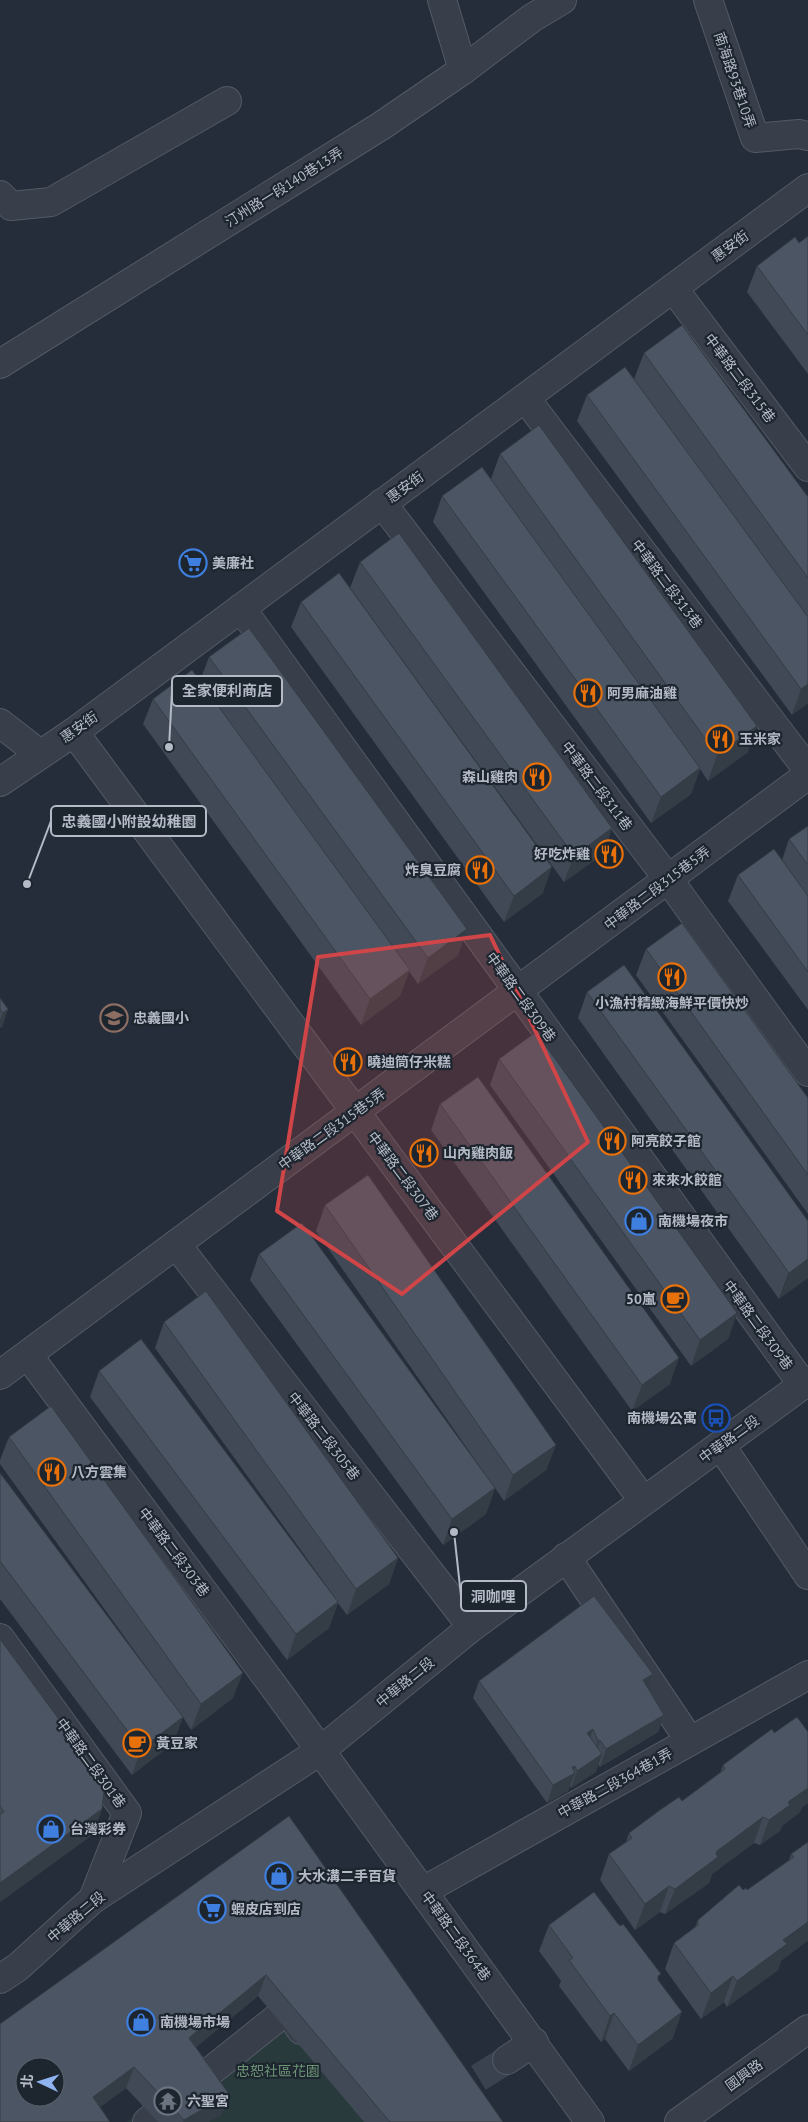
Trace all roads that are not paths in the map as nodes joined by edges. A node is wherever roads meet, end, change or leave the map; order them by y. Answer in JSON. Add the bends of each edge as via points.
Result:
{"nodes":[{"id":1,"x":442,"y":0,"type":"edge"},
{"id":2,"x":562,"y":0,"type":"edge"},
{"id":3,"x":708,"y":0,"type":"edge"},
{"id":4,"x":463,"y":70,"type":"junction"},
{"id":5,"x":227,"y":101,"type":"dead end"},
{"id":6,"x":808,"y":136,"type":"edge"},
{"id":7,"x":808,"y":188,"type":"edge"},
{"id":8,"x":0,"y":195,"type":"edge"},
{"id":9,"x":673,"y":288,"type":"junction"},
{"id":10,"x":0,"y":364,"type":"edge"},
{"id":11,"x":526,"y":399,"type":"junction"},
{"id":12,"x":808,"y":467,"type":"edge"},
{"id":13,"x":382,"y":503,"type":"junction"},
{"id":14,"x":241,"y":608,"type":"junction"},
{"id":15,"x":0,"y":723,"type":"edge"},
{"id":16,"x":74,"y":732,"type":"junction"},
{"id":17,"x":40,"y":754,"type":"junction"},
{"id":18,"x":808,"y":770,"type":"edge"},
{"id":19,"x":808,"y":775,"type":"edge"},
{"id":20,"x":0,"y":782,"type":"edge"},
{"id":21,"x":668,"y":879,"type":"junction"},
{"id":22,"x":517,"y":992,"type":"junction"},
{"id":23,"x":808,"y":1072,"type":"edge"},
{"id":24,"x":356,"y":1112,"type":"junction"},
{"id":25,"x":176,"y":1244,"type":"junction"},
{"id":26,"x":28,"y":1354,"type":"junction"},
{"id":27,"x":0,"y":1375,"type":"edge"},
{"id":28,"x":805,"y":1383,"type":"edge"},
{"id":29,"x":721,"y":1446,"type":"junction"},
{"id":30,"x":643,"y":1500,"type":"junction"},
{"id":31,"x":566,"y":1557,"type":"junction"},
{"id":32,"x":808,"y":1575,"type":"edge"},
{"id":33,"x":472,"y":1627,"type":"junction"},
{"id":34,"x":0,"y":1638,"type":"edge"},
{"id":35,"x":808,"y":1674,"type":"edge"},
{"id":36,"x":690,"y":1741,"type":"junction"},
{"id":37,"x":320,"y":1751,"type":"junction"},
{"id":38,"x":423,"y":1891,"type":"junction"},
{"id":39,"x":93,"y":1899,"type":"junction"},
{"id":40,"x":0,"y":1979,"type":"edge"},
{"id":41,"x":808,"y":2029,"type":"edge"},
{"id":42,"x":534,"y":2042,"type":"junction"},
{"id":43,"x":316,"y":2050,"type":"edge"},
{"id":44,"x":507,"y":2060,"type":"tunnel mouth"},
{"id":45,"x":147,"y":2122,"type":"edge"},
{"id":46,"x":590,"y":2122,"type":"edge"},
{"id":47,"x":680,"y":2122,"type":"edge"}],
"edges":[{"from":1,"to":4,"type":"street"},
{"from":2,"to":4,"type":"street","name":"汀州路一段140巷13弄","via":[[532,18]]},
{"from":3,"to":6,"type":"street","name":"南海路93巷10弄","via":[[756,138]]},
{"from":4,"to":10,"type":"street","name":"汀州路一段140巷13弄","via":[[381,126]]},
{"from":5,"to":8,"type":"street","via":[[51,202],[11,206]]},
{"from":7,"to":9,"type":"street","name":"惠安街"},
{"from":9,"to":11,"type":"street","name":"惠安街"},
{"from":9,"to":12,"type":"street","name":"中華路二段315巷"},
{"from":11,"to":13,"type":"street","name":"惠安街"},
{"from":11,"to":18,"type":"street","name":"中華路二段313巷"},
{"from":13,"to":14,"type":"street","name":"惠安街"},
{"from":13,"to":21,"type":"street","name":"中華路二段311巷"},
{"from":14,"to":16,"type":"street","name":"惠安街"},
{"from":14,"to":22,"type":"street","name":"中華路二段309巷"},
{"from":15,"to":17,"type":"street"},
{"from":16,"to":17,"type":"street","name":"惠安街"},
{"from":16,"to":24,"type":"street","name":"中華路二段307巷"},
{"from":17,"to":20,"type":"street","name":"惠安街"},
{"from":19,"to":21,"type":"street","name":"中華路二段315巷5弄"},
{"from":21,"to":22,"type":"street","name":"中華路二段315巷5弄"},
{"from":21,"to":23,"type":"street","name":"中華路二段311巷"},
{"from":22,"to":24,"type":"street","name":"中華路二段315巷5弄"},
{"from":22,"to":28,"type":"street","name":"中華路二段309巷"},
{"from":24,"to":25,"type":"street","name":"中華路二段315巷5弄"},
{"from":24,"to":30,"type":"street","name":"中華路二段307巷"},
{"from":25,"to":26,"type":"street","name":"中華路二段315巷5弄"},
{"from":25,"to":33,"type":"street","name":"中華路二段305巷"},
{"from":26,"to":27,"type":"street","name":"中華路二段315巷5弄"},
{"from":26,"to":37,"type":"street","name":"中華路二段303巷"},
{"from":28,"to":29,"type":"street","name":"中華路二段"},
{"from":29,"to":30,"type":"street","name":"中華路二段"},
{"from":29,"to":32,"type":"street"},
{"from":30,"to":31,"type":"street","name":"中華路二段"},
{"from":31,"to":33,"type":"street","name":"中華路二段"},
{"from":31,"to":36,"type":"street"},
{"from":33,"to":37,"type":"street","name":"中華路二段"},
{"from":34,"to":39,"type":"street","name":"中華路二段301巷","via":[[127,1813]]},
{"from":35,"to":36,"type":"street","name":"中華路二段364巷1弄"},
{"from":36,"to":38,"type":"street","name":"中華路二段364巷1弄"},
{"from":37,"to":38,"type":"street","name":"中華路二段364巷"},
{"from":37,"to":39,"type":"street","name":"中華路二段"},
{"from":38,"to":42,"type":"street","name":"中華路二段364巷"},
{"from":39,"to":40,"type":"street","name":"中華路二段","via":[[18,1967]]},
{"from":41,"to":47,"type":"street","name":"國興路"},
{"from":42,"to":44,"type":"street"},
{"from":42,"to":46,"type":"street","name":"中華路二段364巷"},
{"from":43,"to":45,"type":"street","via":[[287,2010]]}]}
